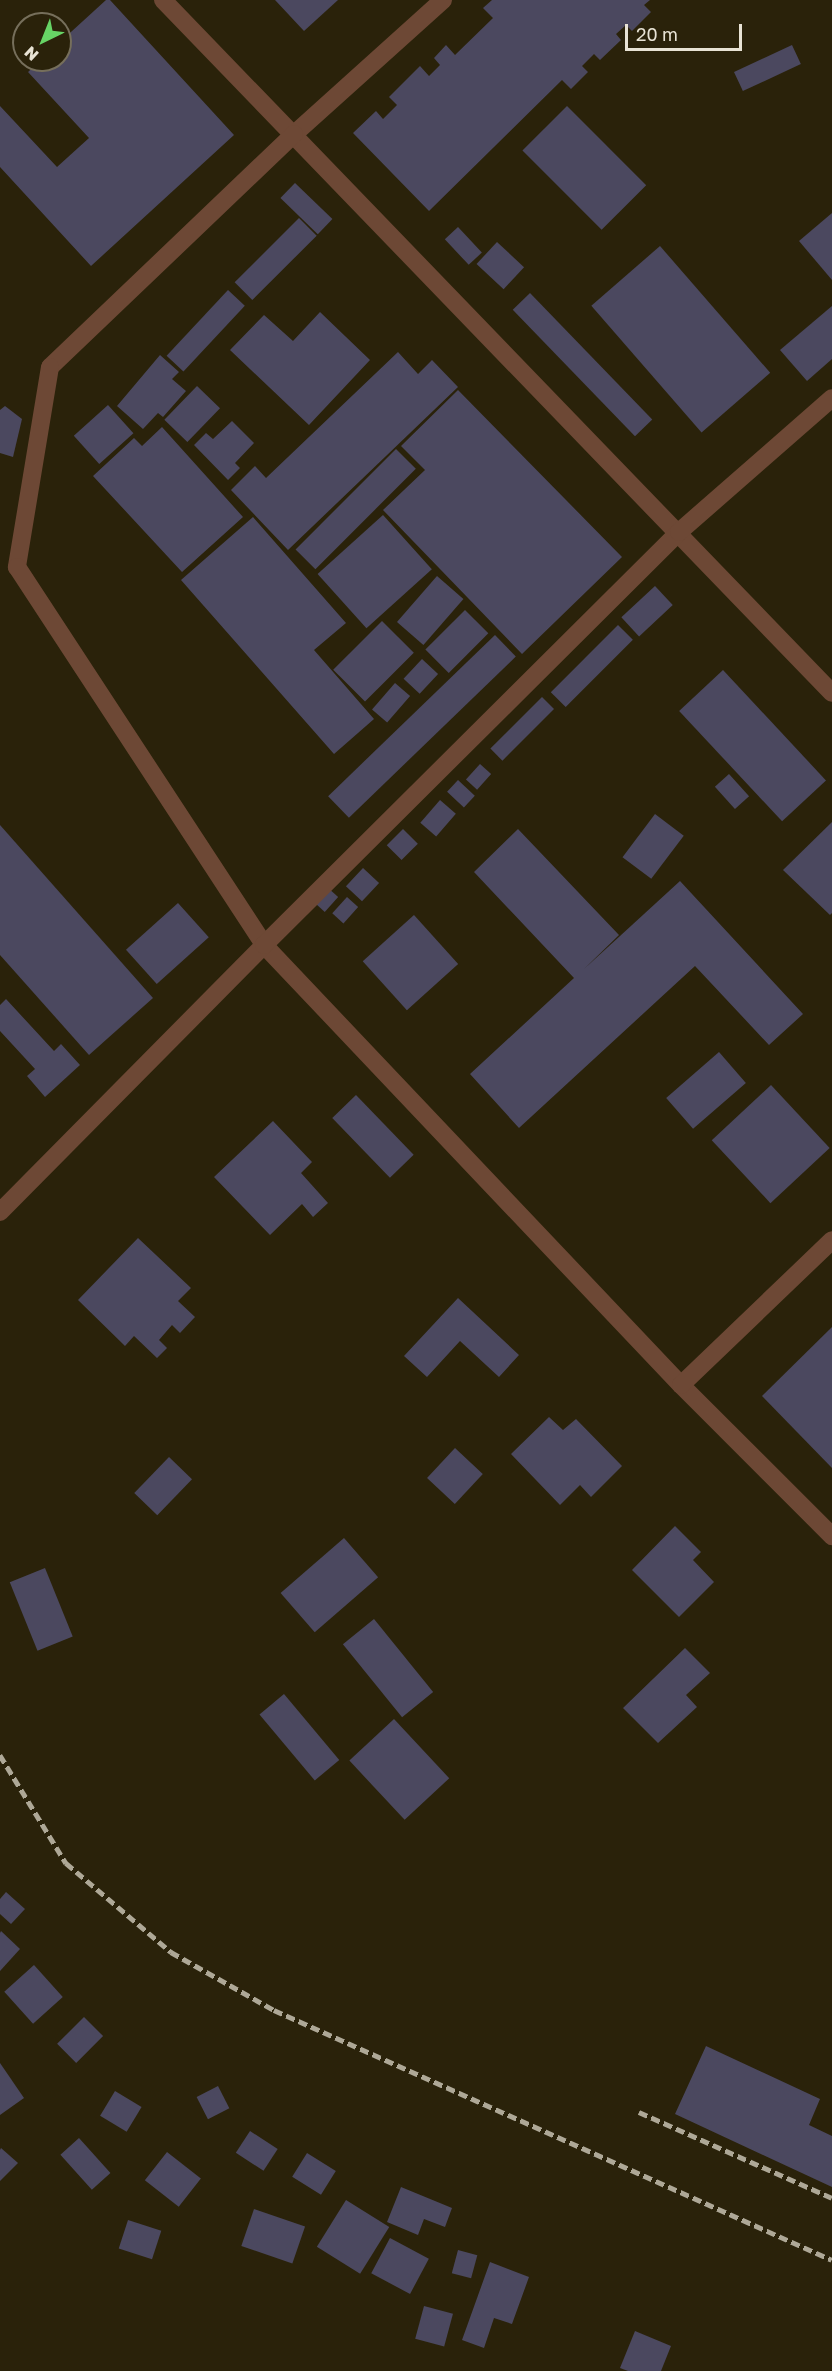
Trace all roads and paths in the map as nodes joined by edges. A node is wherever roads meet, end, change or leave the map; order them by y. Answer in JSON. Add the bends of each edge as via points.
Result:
{"nodes":[{"id":1,"x":163,"y":0,"type":"edge"},
{"id":2,"x":443,"y":0,"type":"edge"},
{"id":3,"x":294,"y":134,"type":"junction"},
{"id":4,"x":832,"y":399,"type":"edge"},
{"id":5,"x":679,"y":532,"type":"junction"},
{"id":6,"x":832,"y":693,"type":"edge"},
{"id":7,"x":264,"y":945,"type":"junction"},
{"id":8,"x":0,"y":1212,"type":"edge"},
{"id":9,"x":832,"y":1240,"type":"edge"},
{"id":10,"x":681,"y":1385,"type":"junction"},
{"id":11,"x":832,"y":1536,"type":"edge"}],
"edges":[{"from":1,"to":3,"type":"street"},
{"from":2,"to":3,"type":"street"},
{"from":3,"to":5,"type":"street"},
{"from":3,"to":7,"type":"street","via":[[50,367],[17,567]]},
{"from":4,"to":5,"type":"street"},
{"from":5,"to":6,"type":"street"},
{"from":5,"to":7,"type":"street"},
{"from":7,"to":8,"type":"street"},
{"from":7,"to":10,"type":"street"},
{"from":9,"to":10,"type":"street"},
{"from":10,"to":11,"type":"street"}]}
